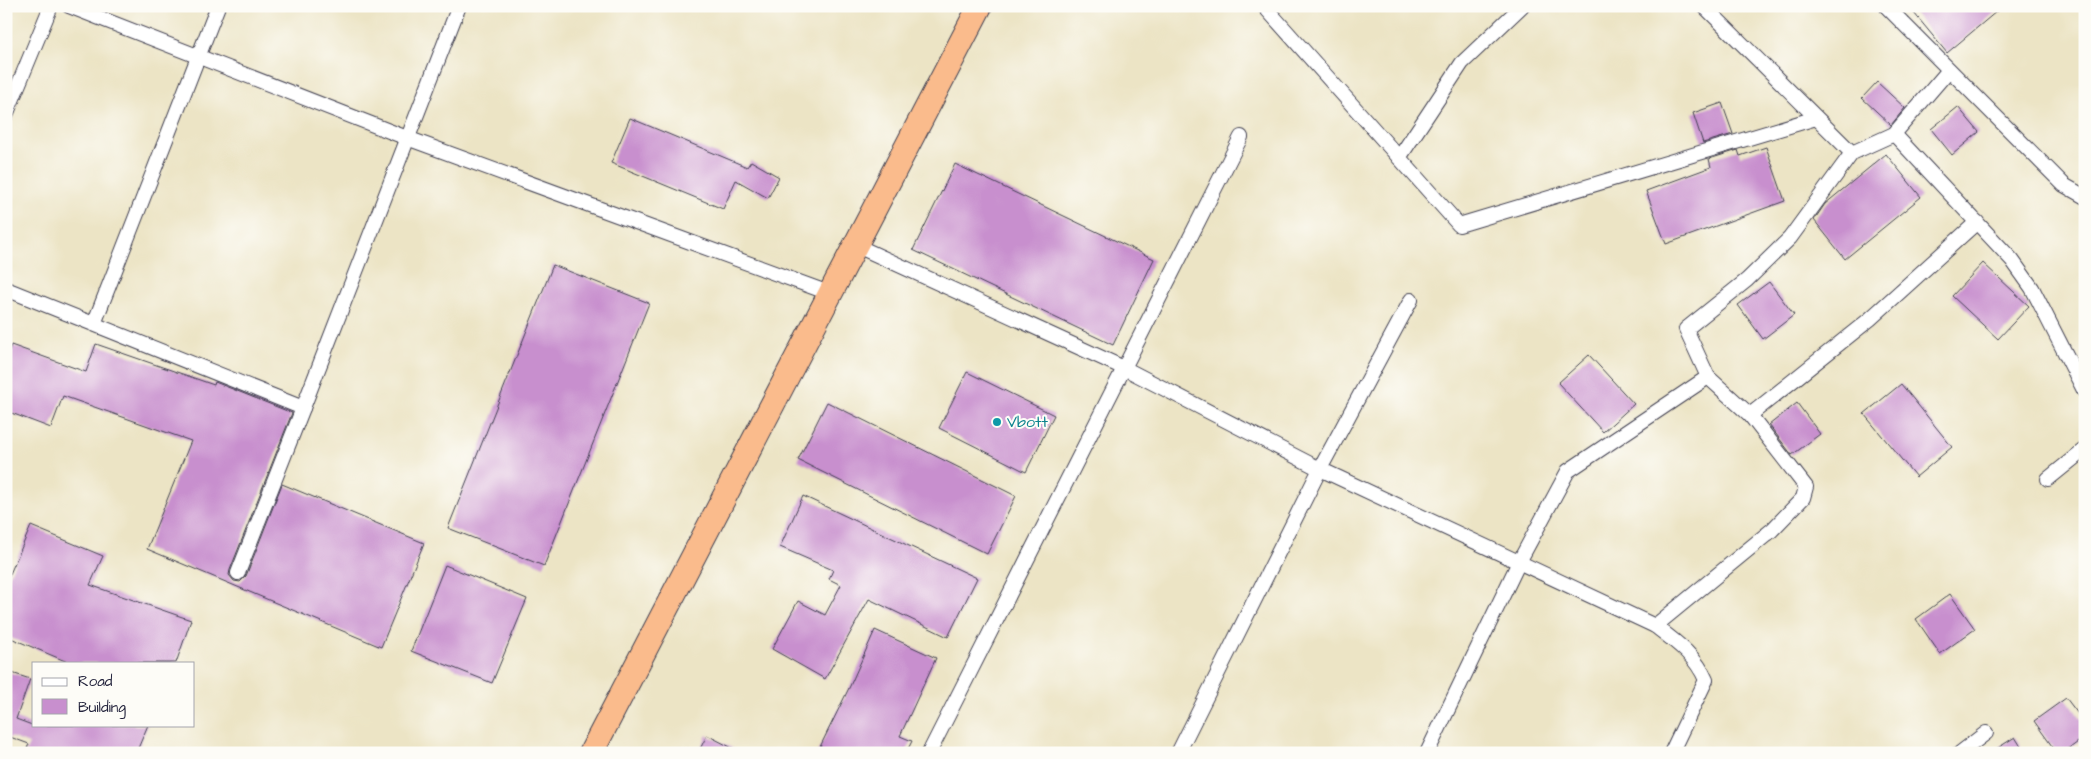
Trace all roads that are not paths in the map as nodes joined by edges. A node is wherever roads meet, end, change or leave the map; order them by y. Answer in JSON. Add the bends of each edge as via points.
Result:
{"nodes":[{"id":1,"x":51,"y":6,"type":"edge"},
{"id":2,"x":69,"y":6,"type":"edge"},
{"id":3,"x":218,"y":6,"type":"edge"},
{"id":4,"x":459,"y":6,"type":"edge"},
{"id":5,"x":980,"y":6,"type":"edge"},
{"id":6,"x":1264,"y":6,"type":"edge"},
{"id":7,"x":1522,"y":6,"type":"edge"},
{"id":8,"x":1704,"y":6,"type":"edge"},
{"id":9,"x":1886,"y":6,"type":"edge"},
{"id":10,"x":198,"y":56,"type":"junction"},
{"id":11,"x":1949,"y":70,"type":"junction"},
{"id":12,"x":6,"y":115,"type":"edge"},
{"id":13,"x":1816,"y":118,"type":"junction"},
{"id":14,"x":1894,"y":134,"type":"junction"},
{"id":15,"x":1241,"y":137,"type":"dead end"},
{"id":16,"x":407,"y":138,"type":"junction"},
{"id":17,"x":1852,"y":153,"type":"junction"},
{"id":18,"x":1399,"y":158,"type":"junction"},
{"id":19,"x":2085,"y":196,"type":"edge"},
{"id":20,"x":1976,"y":222,"type":"junction"},
{"id":21,"x":855,"y":245,"type":"junction"},
{"id":22,"x":6,"y":290,"type":"edge"},
{"id":23,"x":829,"y":293,"type":"junction"},
{"id":24,"x":1411,"y":300,"type":"dead end"},
{"id":25,"x":94,"y":324,"type":"junction"},
{"id":26,"x":1124,"y":368,"type":"junction"},
{"id":27,"x":1708,"y":377,"type":"junction"},
{"id":28,"x":2085,"y":392,"type":"edge"},
{"id":29,"x":303,"y":408,"type":"junction"},
{"id":30,"x":1750,"y":415,"type":"junction"},
{"id":31,"x":2085,"y":449,"type":"edge"},
{"id":32,"x":1320,"y":469,"type":"junction"},
{"id":33,"x":2048,"y":479,"type":"dead end"},
{"id":34,"x":1519,"y":562,"type":"junction"},
{"id":35,"x":238,"y":573,"type":"dead end"},
{"id":36,"x":1656,"y":626,"type":"junction"},
{"id":37,"x":1986,"y":733,"type":"dead end"},
{"id":38,"x":591,"y":753,"type":"edge"},
{"id":39,"x":929,"y":753,"type":"edge"},
{"id":40,"x":1178,"y":753,"type":"edge"},
{"id":41,"x":1427,"y":753,"type":"edge"},
{"id":42,"x":1672,"y":753,"type":"edge"},
{"id":43,"x":1960,"y":753,"type":"edge"}],
"edges":[{"from":1,"to":12,"type":"street"},
{"from":2,"to":10,"type":"street"},
{"from":3,"to":10,"type":"street"},
{"from":4,"to":16,"type":"street"},
{"from":5,"to":21,"type":"highway"},
{"from":6,"to":18,"type":"street"},
{"from":7,"to":18,"type":"street","via":[[1462,63]]},
{"from":8,"to":13,"type":"street"},
{"from":9,"to":11,"type":"street"},
{"from":10,"to":16,"type":"street"},
{"from":10,"to":25,"type":"street"},
{"from":11,"to":14,"type":"street"},
{"from":11,"to":19,"type":"street","via":[[2064,186]]},
{"from":13,"to":17,"type":"street"},
{"from":13,"to":18,"type":"street","via":[[1459,225]]},
{"from":14,"to":17,"type":"street"},
{"from":14,"to":20,"type":"street"},
{"from":15,"to":26,"type":"street"},
{"from":16,"to":23,"type":"street"},
{"from":16,"to":29,"type":"street"},
{"from":17,"to":27,"type":"street","via":[[1790,238],[1747,280],[1686,328]]},
{"from":20,"to":28,"type":"street","via":[[2012,260],[2032,288]]},
{"from":20,"to":30,"type":"street","via":[[1870,318]]},
{"from":21,"to":23,"type":"highway"},
{"from":21,"to":26,"type":"street"},
{"from":22,"to":25,"type":"street"},
{"from":23,"to":38,"type":"highway"},
{"from":24,"to":32,"type":"street"},
{"from":25,"to":29,"type":"street"},
{"from":26,"to":32,"type":"street"},
{"from":26,"to":39,"type":"street"},
{"from":27,"to":30,"type":"street"},
{"from":27,"to":34,"type":"street","via":[[1568,472]]},
{"from":29,"to":35,"type":"street"},
{"from":30,"to":36,"type":"street","via":[[1806,487],[1803,498],[1772,530]]},
{"from":31,"to":33,"type":"street"},
{"from":32,"to":34,"type":"street"},
{"from":32,"to":40,"type":"street"},
{"from":34,"to":36,"type":"street"},
{"from":34,"to":41,"type":"street"},
{"from":36,"to":42,"type":"street","via":[[1699,665],[1706,680]]},
{"from":37,"to":43,"type":"street"}]}
